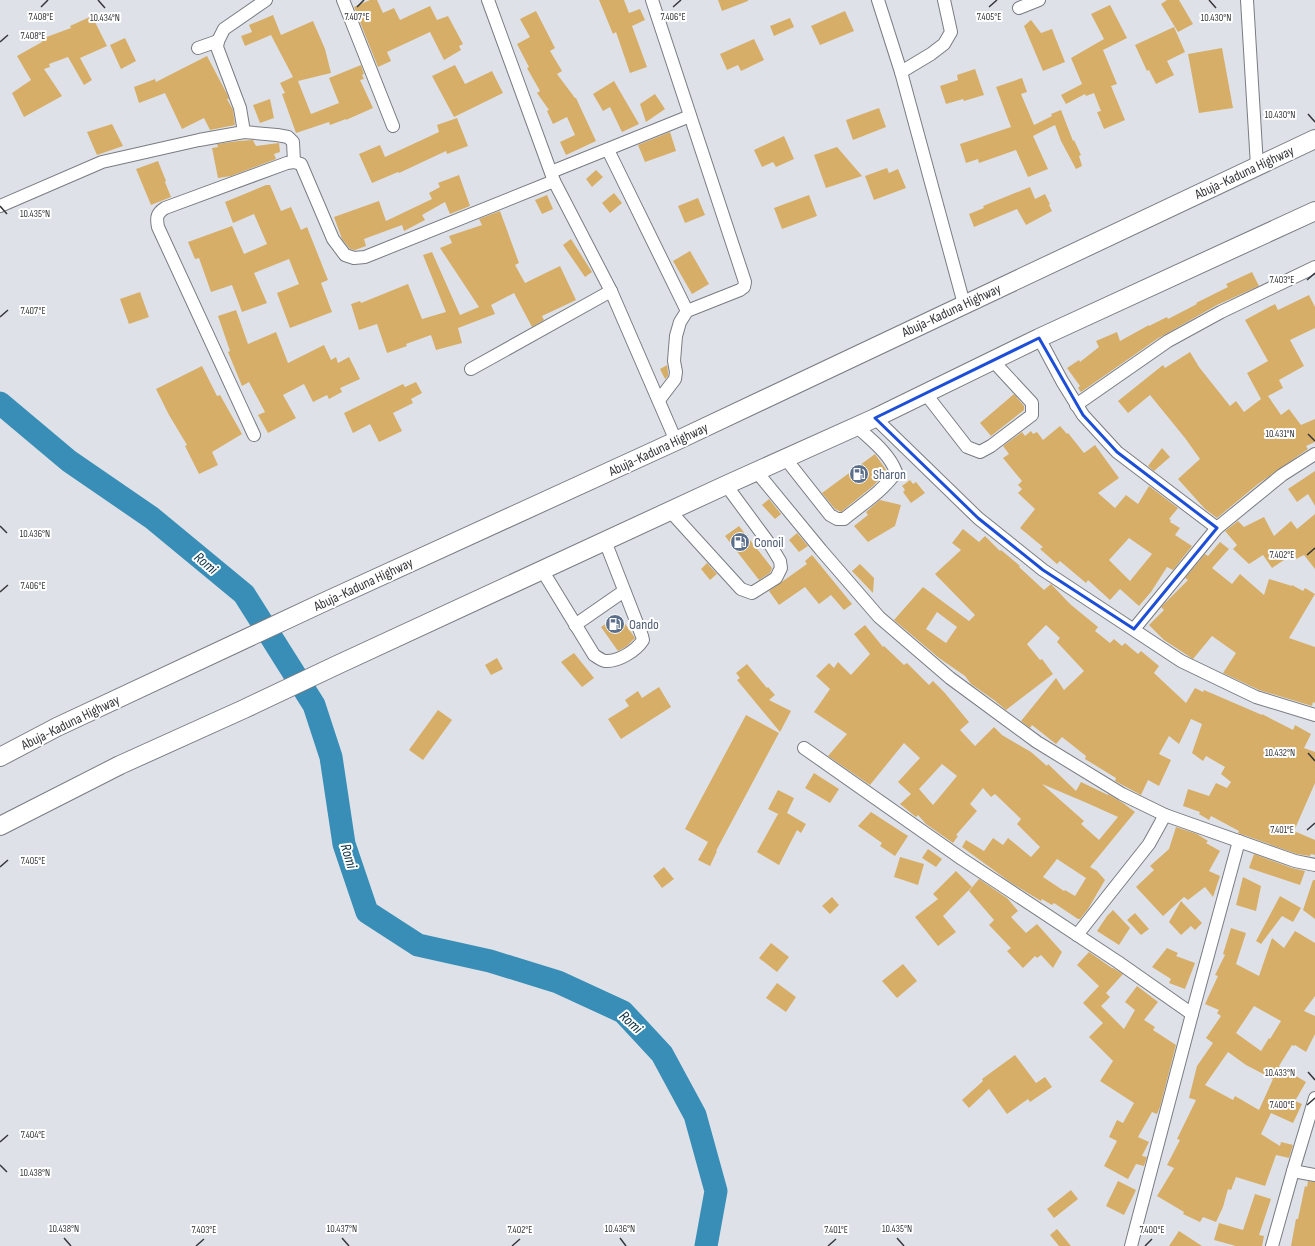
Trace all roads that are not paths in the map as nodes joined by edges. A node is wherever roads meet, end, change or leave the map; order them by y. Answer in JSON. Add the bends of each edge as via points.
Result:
{"nodes":[{"id":1,"x":266,"y":0,"type":"edge"},
{"id":2,"x":343,"y":0,"type":"edge"},
{"id":3,"x":488,"y":0,"type":"edge"},
{"id":4,"x":652,"y":0,"type":"edge"},
{"id":5,"x":878,"y":0,"type":"edge"},
{"id":6,"x":944,"y":0,"type":"edge"},
{"id":7,"x":1039,"y":0,"type":"edge"},
{"id":8,"x":1247,"y":0,"type":"edge"},
{"id":9,"x":1019,"y":8,"type":"dead end"},
{"id":10,"x":218,"y":41,"type":"junction"},
{"id":11,"x":198,"y":48,"type":"dead end"},
{"id":12,"x":900,"y":72,"type":"junction"},
{"id":13,"x":690,"y":116,"type":"junction"},
{"id":14,"x":393,"y":126,"type":"dead end"},
{"id":15,"x":244,"y":132,"type":"junction"},
{"id":16,"x":1315,"y":139,"type":"edge"},
{"id":17,"x":608,"y":150,"type":"junction"},
{"id":18,"x":294,"y":162,"type":"junction"},
{"id":19,"x":1257,"y":166,"type":"junction"},
{"id":20,"x":553,"y":177,"type":"junction"},
{"id":21,"x":0,"y":206,"type":"edge"},
{"id":22,"x":1315,"y":211,"type":"edge"},
{"id":23,"x":1315,"y":267,"type":"edge"},
{"id":24,"x":611,"y":291,"type":"junction"},
{"id":25,"x":964,"y":304,"type":"junction"},
{"id":26,"x":687,"y":311,"type":"junction"},
{"id":27,"x":1039,"y":338,"type":"junction"},
{"id":28,"x":993,"y":361,"type":"junction"},
{"id":29,"x":471,"y":369,"type":"dead end"},
{"id":30,"x":925,"y":393,"type":"junction"},
{"id":31,"x":659,"y":400,"type":"junction"},
{"id":32,"x":1076,"y":405,"type":"junction"},
{"id":33,"x":875,"y":418,"type":"junction"},
{"id":34,"x":856,"y":426,"type":"junction"},
{"id":35,"x":254,"y":435,"type":"dead end"},
{"id":36,"x":676,"y":440,"type":"junction"},
{"id":37,"x":1315,"y":454,"type":"edge"},
{"id":38,"x":785,"y":458,"type":"junction"},
{"id":39,"x":756,"y":471,"type":"junction"},
{"id":40,"x":726,"y":485,"type":"junction"},
{"id":41,"x":670,"y":511,"type":"junction"},
{"id":42,"x":1217,"y":528,"type":"junction"},
{"id":43,"x":604,"y":541,"type":"junction"},
{"id":44,"x":542,"y":570,"type":"junction"},
{"id":45,"x":624,"y":591,"type":"junction"},
{"id":46,"x":575,"y":625,"type":"junction"},
{"id":47,"x":1134,"y":629,"type":"junction"},
{"id":48,"x":1315,"y":715,"type":"edge"},
{"id":49,"x":804,"y":748,"type":"dead end"},
{"id":50,"x":0,"y":757,"type":"edge"},
{"id":51,"x":1166,"y":815,"type":"junction"},
{"id":52,"x":0,"y":826,"type":"edge"},
{"id":53,"x":1239,"y":841,"type":"junction"},
{"id":54,"x":1315,"y":865,"type":"edge"},
{"id":55,"x":1077,"y":935,"type":"junction"},
{"id":56,"x":1192,"y":1014,"type":"junction"},
{"id":57,"x":1315,"y":1098,"type":"edge"},
{"id":58,"x":1293,"y":1171,"type":"junction"},
{"id":59,"x":1315,"y":1175,"type":"edge"},
{"id":60,"x":1131,"y":1246,"type":"edge"},
{"id":61,"x":1272,"y":1246,"type":"edge"}],
"edges":[{"from":1,"to":10,"type":"street","via":[[224,29]]},
{"from":2,"to":14,"type":"street"},
{"from":3,"to":20,"type":"street"},
{"from":4,"to":13,"type":"street"},
{"from":5,"to":12,"type":"street"},
{"from":6,"to":12,"type":"street","via":[[951,32],[944,44]]},
{"from":7,"to":9,"type":"street"},
{"from":8,"to":19,"type":"street"},
{"from":10,"to":11,"type":"street"},
{"from":10,"to":15,"type":"street","via":[[217,47],[240,108]]},
{"from":12,"to":25,"type":"street"},
{"from":13,"to":17,"type":"street"},
{"from":13,"to":26,"type":"street","via":[[745,282],[740,290]]},
{"from":15,"to":18,"type":"street","via":[[288,137],[293,142]]},
{"from":15,"to":21,"type":"street","via":[[102,162]]},
{"from":16,"to":19,"type":"highway","name":"Abuja-Kaduna Highway"},
{"from":17,"to":20,"type":"street"},
{"from":17,"to":26,"type":"street"},
{"from":18,"to":20,"type":"street","via":[[301,164],[333,239],[345,255],[354,258],[365,257]]},
{"from":18,"to":35,"type":"street","via":[[165,208],[159,212],[156,219]]},
{"from":19,"to":25,"type":"highway","name":"Abuja-Kaduna Highway"},
{"from":20,"to":24,"type":"street"},
{"from":22,"to":27,"type":"highway"},
{"from":23,"to":32,"type":"street","via":[[1221,312],[1168,341]]},
{"from":24,"to":29,"type":"street"},
{"from":24,"to":31,"type":"street"},
{"from":25,"to":36,"type":"highway","name":"Abuja-Kaduna Highway"},
{"from":26,"to":31,"type":"street","via":[[676,336],[675,379]]},
{"from":27,"to":28,"type":"highway"},
{"from":27,"to":32,"type":"street"},
{"from":28,"to":30,"type":"highway"},
{"from":28,"to":30,"type":"street","via":[[1032,403],[1032,415],[980,452],[967,447]]},
{"from":30,"to":33,"type":"highway"},
{"from":31,"to":36,"type":"street"},
{"from":32,"to":42,"type":"street","via":[[1116,452]]},
{"from":33,"to":34,"type":"highway"},
{"from":33,"to":47,"type":"street","via":[[978,518],[1043,570]]},
{"from":34,"to":38,"type":"highway"},
{"from":34,"to":38,"type":"street","via":[[882,450],[896,472],[876,493],[844,519],[830,515]]},
{"from":36,"to":50,"type":"highway","name":"Abuja-Kaduna Highway","via":[[57,727]]},
{"from":37,"to":42,"type":"street","via":[[1282,475]]},
{"from":38,"to":39,"type":"highway"},
{"from":39,"to":40,"type":"highway"},
{"from":39,"to":51,"type":"street","via":[[879,617],[950,678],[1037,742],[1122,794]]},
{"from":40,"to":41,"type":"highway"},
{"from":40,"to":41,"type":"street","via":[[780,562],[781,568],[776,578],[752,593],[741,589]]},
{"from":41,"to":43,"type":"highway"},
{"from":42,"to":47,"type":"street"},
{"from":43,"to":44,"type":"highway"},
{"from":43,"to":45,"type":"street"},
{"from":44,"to":46,"type":"street"},
{"from":44,"to":52,"type":"highway","via":[[244,710],[120,765]]},
{"from":45,"to":46,"type":"street"},
{"from":45,"to":46,"type":"street","via":[[643,640],[636,648],[616,660],[603,661],[594,655]]},
{"from":47,"to":48,"type":"street","via":[[1181,661],[1249,693]]},
{"from":49,"to":55,"type":"street","via":[[962,859]]},
{"from":51,"to":53,"type":"street"},
{"from":51,"to":55,"type":"street","via":[[1149,844]]},
{"from":53,"to":54,"type":"street","via":[[1294,861]]},
{"from":53,"to":56,"type":"street"},
{"from":55,"to":56,"type":"street"},
{"from":56,"to":60,"type":"street"},
{"from":57,"to":58,"type":"street"},
{"from":58,"to":59,"type":"street"},
{"from":58,"to":61,"type":"street"}]}
